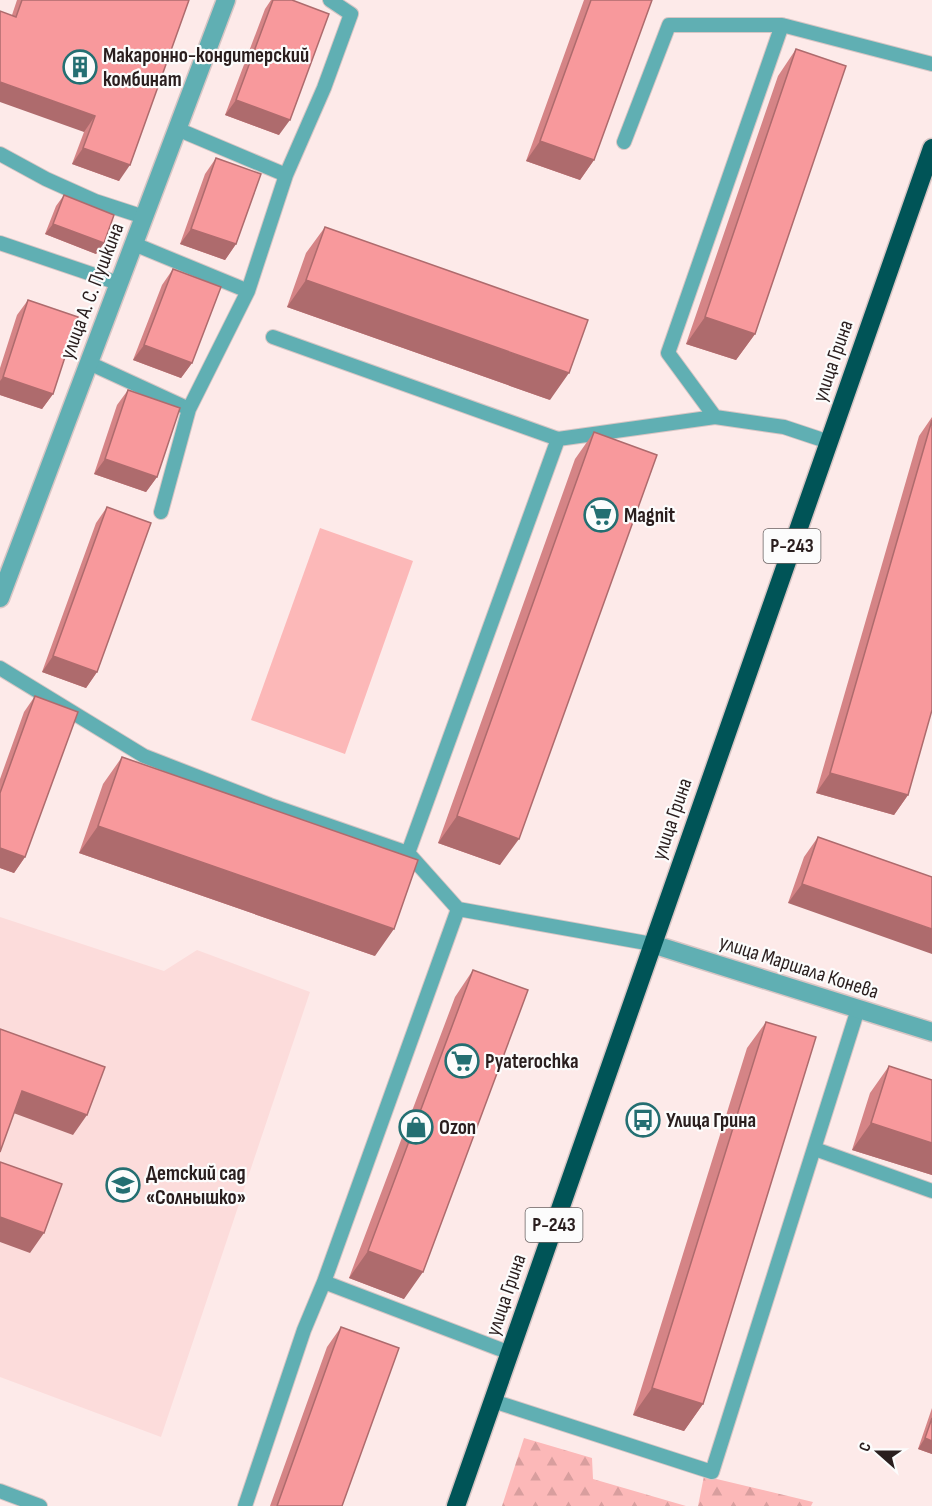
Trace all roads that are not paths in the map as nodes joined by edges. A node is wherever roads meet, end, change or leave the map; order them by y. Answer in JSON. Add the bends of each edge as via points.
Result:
{"nodes":[{"id":1,"x":226,"y":0,"type":"edge"},
{"id":2,"x":330,"y":0,"type":"edge"},
{"id":3,"x":782,"y":25,"type":"junction"},
{"id":4,"x":932,"y":63,"type":"edge"},
{"id":5,"x":177,"y":129,"type":"junction"},
{"id":6,"x":624,"y":142,"type":"dead end"},
{"id":7,"x":932,"y":148,"type":"edge"},
{"id":8,"x":0,"y":154,"type":"edge"},
{"id":9,"x":286,"y":175,"type":"junction"},
{"id":10,"x":144,"y":217,"type":"junction"},
{"id":11,"x":0,"y":243,"type":"edge"},
{"id":12,"x":134,"y":244,"type":"junction"},
{"id":13,"x":118,"y":283,"type":"junction"},
{"id":14,"x":248,"y":291,"type":"junction"},
{"id":15,"x":273,"y":337,"type":"dead end"},
{"id":16,"x":89,"y":363,"type":"junction"},
{"id":17,"x":189,"y":409,"type":"junction"},
{"id":18,"x":715,"y":417,"type":"junction"},
{"id":19,"x":558,"y":439,"type":"junction"},
{"id":20,"x":829,"y":442,"type":"junction"},
{"id":21,"x":161,"y":512,"type":"dead end"},
{"id":22,"x":0,"y":598,"type":"edge"},
{"id":23,"x":0,"y":668,"type":"edge"},
{"id":24,"x":408,"y":853,"type":"junction"},
{"id":25,"x":458,"y":909,"type":"junction"},
{"id":26,"x":652,"y":944,"type":"junction"},
{"id":27,"x":858,"y":1009,"type":"junction"},
{"id":28,"x":932,"y":1032,"type":"edge"},
{"id":29,"x":816,"y":1149,"type":"junction"},
{"id":30,"x":932,"y":1191,"type":"edge"},
{"id":31,"x":324,"y":1282,"type":"junction"},
{"id":32,"x":510,"y":1353,"type":"junction"},
{"id":33,"x":493,"y":1401,"type":"junction"},
{"id":34,"x":0,"y":1491,"type":"edge"},
{"id":35,"x":40,"y":1506,"type":"edge"},
{"id":36,"x":245,"y":1506,"type":"edge"},
{"id":37,"x":456,"y":1506,"type":"edge"}],
"edges":[{"from":1,"to":5,"type":"street","name":"улица А. С. Пушкина"},
{"from":2,"to":9,"type":"lane","via":[[351,14]]},
{"from":3,"to":4,"type":"lane"},
{"from":3,"to":6,"type":"lane","via":[[669,25]]},
{"from":3,"to":18,"type":"lane","via":[[668,353]]},
{"from":5,"to":9,"type":"lane"},
{"from":5,"to":10,"type":"street","name":"улица А. С. Пушкина"},
{"from":7,"to":20,"type":"highway","name":"улица Грина","number":"Р-243"},
{"from":8,"to":10,"type":"lane","via":[[94,201]]},
{"from":9,"to":14,"type":"lane"},
{"from":10,"to":12,"type":"street","name":"улица А. С. Пушкина"},
{"from":11,"to":13,"type":"lane"},
{"from":12,"to":13,"type":"street","name":"улица А. С. Пушкина"},
{"from":12,"to":14,"type":"lane"},
{"from":13,"to":16,"type":"street","name":"улица А. С. Пушкина"},
{"from":14,"to":17,"type":"lane"},
{"from":15,"to":19,"type":"lane"},
{"from":16,"to":17,"type":"lane"},
{"from":16,"to":22,"type":"street","name":"улица А. С. Пушкина"},
{"from":17,"to":21,"type":"lane"},
{"from":18,"to":19,"type":"lane"},
{"from":18,"to":20,"type":"lane","via":[[784,427]]},
{"from":19,"to":24,"type":"lane"},
{"from":20,"to":26,"type":"highway","name":"улица Грина","number":"Р-243"},
{"from":23,"to":24,"type":"lane","via":[[144,756]]},
{"from":24,"to":25,"type":"lane"},
{"from":25,"to":26,"type":"lane"},
{"from":25,"to":31,"type":"lane"},
{"from":26,"to":27,"type":"street","name":"улица Маршала Конева"},
{"from":26,"to":32,"type":"highway","name":"улица Грина","number":"Р-243"},
{"from":27,"to":28,"type":"street","name":"улица Маршала Конева"},
{"from":27,"to":29,"type":"lane"},
{"from":29,"to":30,"type":"lane"},
{"from":29,"to":33,"type":"lane","via":[[712,1472]]},
{"from":31,"to":32,"type":"lane"},
{"from":31,"to":36,"type":"lane"},
{"from":32,"to":33,"type":"highway","name":"улица Грина","number":"Р-243"},
{"from":33,"to":37,"type":"highway","name":"улица Грина","number":"Р-243"},
{"from":34,"to":35,"type":"lane"}]}
